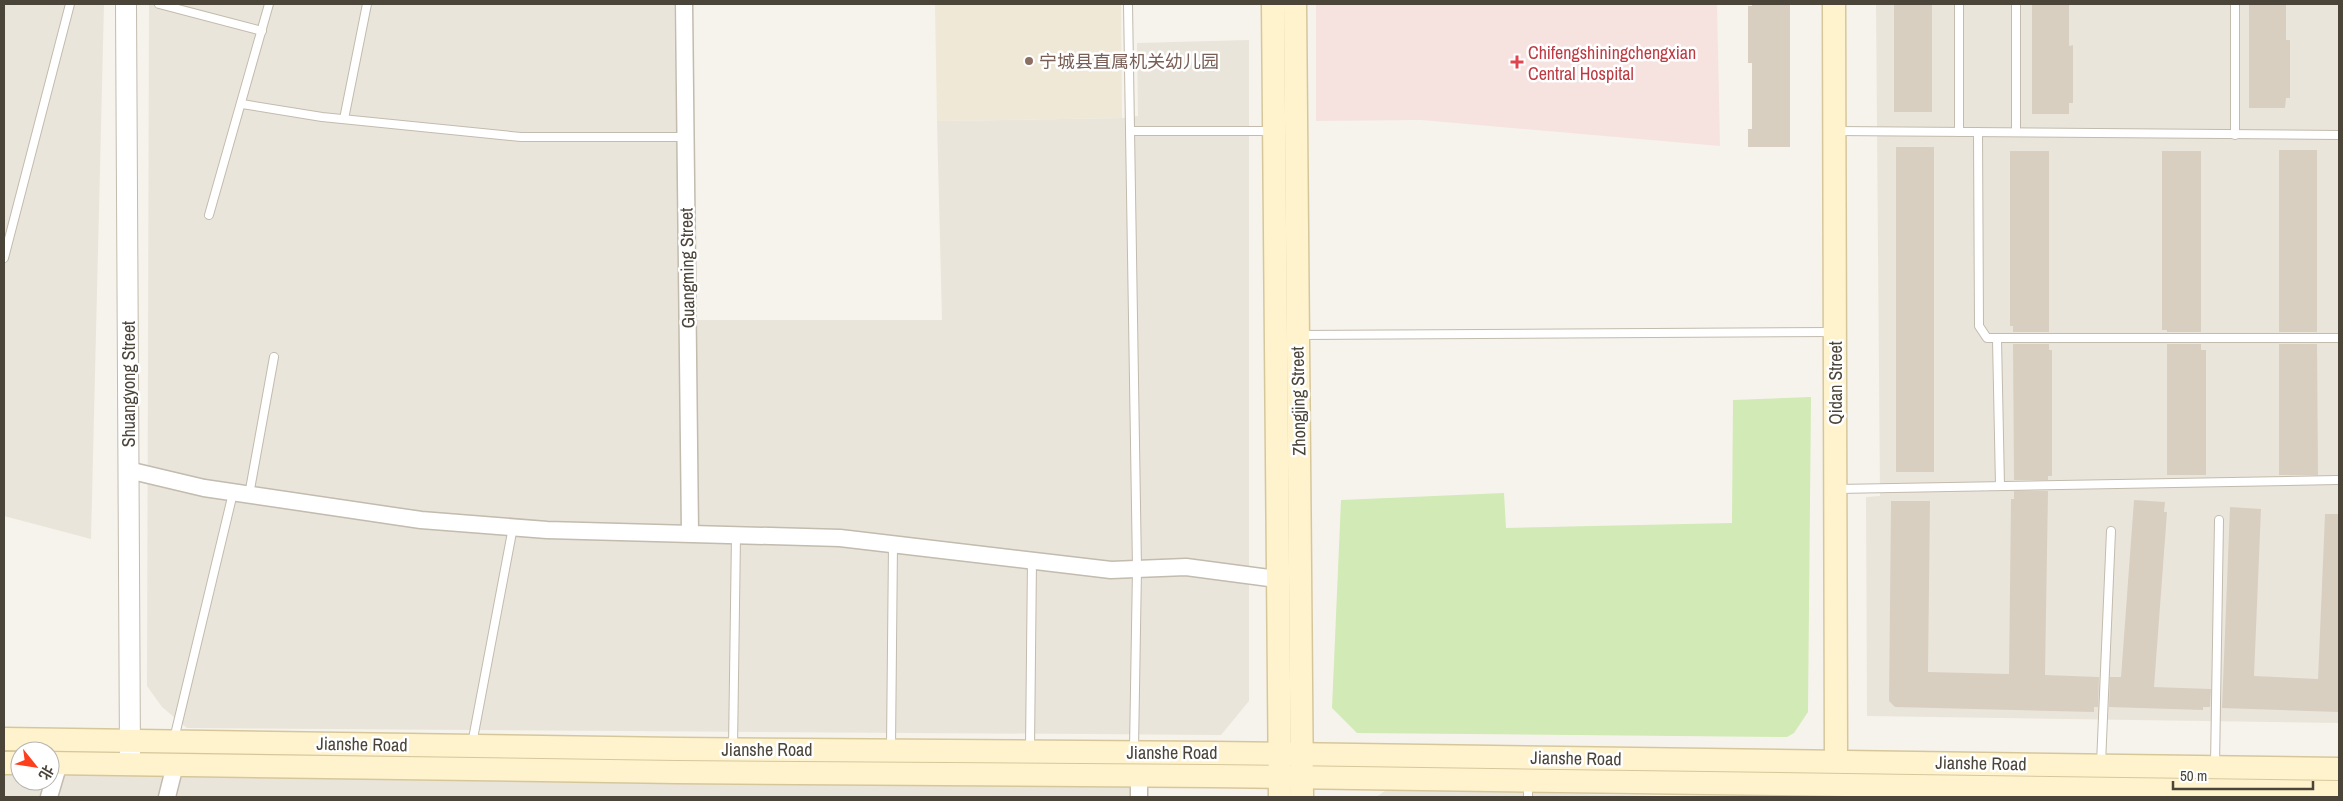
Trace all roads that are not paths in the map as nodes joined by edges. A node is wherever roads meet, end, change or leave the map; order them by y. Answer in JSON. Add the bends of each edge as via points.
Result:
{"nodes":[{"id":1,"x":70,"y":4,"type":"edge"},
{"id":2,"x":126,"y":4,"type":"edge"},
{"id":3,"x":160,"y":4,"type":"edge"},
{"id":4,"x":270,"y":4,"type":"edge"},
{"id":5,"x":367,"y":4,"type":"edge"},
{"id":6,"x":684,"y":4,"type":"edge"},
{"id":7,"x":1128,"y":4,"type":"edge"},
{"id":8,"x":1273,"y":4,"type":"edge"},
{"id":9,"x":1295,"y":4,"type":"edge"},
{"id":10,"x":1834,"y":4,"type":"edge"},
{"id":11,"x":1959,"y":4,"type":"edge"},
{"id":12,"x":2016,"y":4,"type":"edge"},
{"id":13,"x":2235,"y":4,"type":"edge"},
{"id":14,"x":262,"y":31,"type":"junction"},
{"id":15,"x":242,"y":104,"type":"junction"},
{"id":16,"x":344,"y":119,"type":"junction"},
{"id":17,"x":1130,"y":131,"type":"junction"},
{"id":18,"x":1273,"y":131,"type":"junction"},
{"id":19,"x":1834,"y":131,"type":"junction"},
{"id":20,"x":1959,"y":132,"type":"junction"},
{"id":21,"x":1978,"y":132,"type":"junction"},
{"id":22,"x":2016,"y":132,"type":"junction"},
{"id":23,"x":2235,"y":134,"type":"junction"},
{"id":24,"x":2339,"y":136,"type":"edge"},
{"id":25,"x":686,"y":137,"type":"junction"},
{"id":26,"x":209,"y":215,"type":"dead end"},
{"id":27,"x":4,"y":258,"type":"edge"},
{"id":28,"x":1835,"y":332,"type":"junction"},
{"id":29,"x":1297,"y":336,"type":"junction"},
{"id":30,"x":2339,"y":338,"type":"edge"},
{"id":31,"x":1997,"y":339,"type":"junction"},
{"id":32,"x":274,"y":357,"type":"dead end"},
{"id":33,"x":128,"y":470,"type":"junction"},
{"id":34,"x":2337,"y":480,"type":"dead end"},
{"id":35,"x":2000,"y":486,"type":"junction"},
{"id":36,"x":1835,"y":489,"type":"junction"},
{"id":37,"x":241,"y":494,"type":"junction"},
{"id":38,"x":2219,"y":520,"type":"dead end"},
{"id":39,"x":513,"y":527,"type":"junction"},
{"id":40,"x":2111,"y":531,"type":"dead end"},
{"id":41,"x":690,"y":533,"type":"junction"},
{"id":42,"x":736,"y":534,"type":"junction"},
{"id":43,"x":893,"y":544,"type":"junction"},
{"id":44,"x":1032,"y":560,"type":"junction"},
{"id":45,"x":1137,"y":569,"type":"junction"},
{"id":46,"x":1277,"y":579,"type":"junction"},
{"id":47,"x":4,"y":739,"type":"edge"},
{"id":48,"x":130,"y":741,"type":"junction"},
{"id":49,"x":173,"y":741,"type":"junction"},
{"id":50,"x":471,"y":746,"type":"junction"},
{"id":51,"x":733,"y":749,"type":"junction"},
{"id":52,"x":891,"y":750,"type":"junction"},
{"id":53,"x":1030,"y":751,"type":"junction"},
{"id":54,"x":1134,"y":752,"type":"junction"},
{"id":55,"x":1280,"y":753,"type":"junction"},
{"id":56,"x":1302,"y":754,"type":"junction"},
{"id":57,"x":1836,"y":761,"type":"junction"},
{"id":58,"x":60,"y":763,"type":"edge"},
{"id":59,"x":130,"y":765,"type":"junction"},
{"id":60,"x":175,"y":765,"type":"junction"},
{"id":61,"x":2101,"y":765,"type":"junction"},
{"id":62,"x":2215,"y":767,"type":"junction"},
{"id":63,"x":2339,"y":768,"type":"edge"},
{"id":64,"x":1139,"y":786,"type":"edge"},
{"id":65,"x":1280,"y":787,"type":"edge"},
{"id":66,"x":1302,"y":787,"type":"edge"},
{"id":67,"x":1528,"y":789,"type":"edge"},
{"id":68,"x":1917,"y":792,"type":"edge"},
{"id":69,"x":2021,"y":792,"type":"edge"},
{"id":70,"x":2339,"y":792,"type":"edge"},
{"id":71,"x":2276,"y":794,"type":"edge"},
{"id":72,"x":166,"y":797,"type":"edge"}],
"edges":[{"from":1,"to":27,"type":"lane"},
{"from":2,"to":33,"type":"street","name":"Shuangyong Street"},
{"from":3,"to":14,"type":"lane"},
{"from":4,"to":14,"type":"lane"},
{"from":5,"to":16,"type":"lane"},
{"from":6,"to":25,"type":"street","name":"Guangming Street"},
{"from":7,"to":17,"type":"lane"},
{"from":8,"to":18,"type":"main road","name":"Zhongjing Street"},
{"from":9,"to":29,"type":"main road","name":"Zhongjing Street"},
{"from":10,"to":19,"type":"main road","name":"Qidan Street"},
{"from":11,"to":20,"type":"lane"},
{"from":12,"to":22,"type":"lane"},
{"from":13,"to":23,"type":"lane"},
{"from":14,"to":15,"type":"lane"},
{"from":15,"to":16,"type":"lane"},
{"from":15,"to":26,"type":"lane"},
{"from":16,"to":25,"type":"lane","via":[[521,137]]},
{"from":17,"to":18,"type":"lane"},
{"from":17,"to":45,"type":"lane"},
{"from":18,"to":46,"type":"main road","name":"Zhongjing Street"},
{"from":19,"to":20,"type":"lane"},
{"from":19,"to":28,"type":"main road","name":"Qidan Street"},
{"from":20,"to":21,"type":"lane"},
{"from":21,"to":22,"type":"lane"},
{"from":21,"to":31,"type":"lane","via":[[1979,326],[1987,338]]},
{"from":22,"to":23,"type":"lane"},
{"from":23,"to":24,"type":"lane"},
{"from":25,"to":41,"type":"street","name":"Guangming Street"},
{"from":28,"to":29,"type":"lane"},
{"from":28,"to":36,"type":"main road","name":"Qidan Street"},
{"from":29,"to":56,"type":"main road","name":"Zhongjing Street"},
{"from":30,"to":31,"type":"lane"},
{"from":31,"to":35,"type":"lane"},
{"from":32,"to":37,"type":"lane"},
{"from":33,"to":37,"type":"street"},
{"from":33,"to":48,"type":"street","name":"Shuangyong Street"},
{"from":34,"to":35,"type":"lane"},
{"from":35,"to":36,"type":"lane"},
{"from":36,"to":57,"type":"main road","name":"Qidan Street"},
{"from":37,"to":39,"type":"street","via":[[422,520]]},
{"from":37,"to":49,"type":"lane"},
{"from":38,"to":62,"type":"lane"},
{"from":39,"to":41,"type":"street"},
{"from":39,"to":50,"type":"lane"},
{"from":40,"to":61,"type":"lane"},
{"from":41,"to":42,"type":"street"},
{"from":42,"to":43,"type":"street","via":[[840,538]]},
{"from":42,"to":51,"type":"lane"},
{"from":43,"to":44,"type":"street"},
{"from":43,"to":52,"type":"lane"},
{"from":44,"to":45,"type":"street","via":[[1111,570]]},
{"from":44,"to":53,"type":"lane"},
{"from":45,"to":46,"type":"street","via":[[1186,567]]},
{"from":45,"to":54,"type":"lane"},
{"from":46,"to":55,"type":"main road","name":"Zhongjing Street"},
{"from":47,"to":48,"type":"main road","name":"Jianshe Road"},
{"from":48,"to":49,"type":"main road","name":"Jianshe Road"},
{"from":48,"to":59,"type":"street","name":"Shuangyong Street"},
{"from":49,"to":50,"type":"main road","name":"Jianshe Road"},
{"from":50,"to":51,"type":"main road","name":"Jianshe Road"},
{"from":51,"to":52,"type":"main road","name":"Jianshe Road"},
{"from":52,"to":53,"type":"main road","name":"Jianshe Road"},
{"from":53,"to":54,"type":"main road","name":"Jianshe Road"},
{"from":54,"to":55,"type":"main road","name":"Jianshe Road"},
{"from":55,"to":56,"type":"main road","name":"Jianshe Road"},
{"from":55,"to":65,"type":"main road","name":"Zhongjing Street"},
{"from":56,"to":57,"type":"main road","name":"Jianshe Road"},
{"from":56,"to":66,"type":"main road","name":"Zhongjing Street"},
{"from":57,"to":61,"type":"main road","name":"Jianshe Road"},
{"from":58,"to":59,"type":"main road","name":"Jianshe Road"},
{"from":59,"to":60,"type":"main road","name":"Jianshe Road"},
{"from":60,"to":64,"type":"main road","name":"Jianshe Road","via":[[687,773]]},
{"from":60,"to":72,"type":"street"},
{"from":61,"to":62,"type":"main road","name":"Jianshe Road"},
{"from":62,"to":63,"type":"main road","name":"Jianshe Road"},
{"from":64,"to":65,"type":"main road","name":"Jianshe Road"},
{"from":65,"to":66,"type":"main road","name":"Jianshe Road"},
{"from":66,"to":67,"type":"main road","name":"Jianshe Road"},
{"from":67,"to":68,"type":"main road","name":"Jianshe Road"},
{"from":68,"to":69,"type":"main road","name":"Jianshe Road"},
{"from":69,"to":71,"type":"main road","name":"Jianshe Road"},
{"from":70,"to":71,"type":"main road","name":"Jianshe Road"}]}
